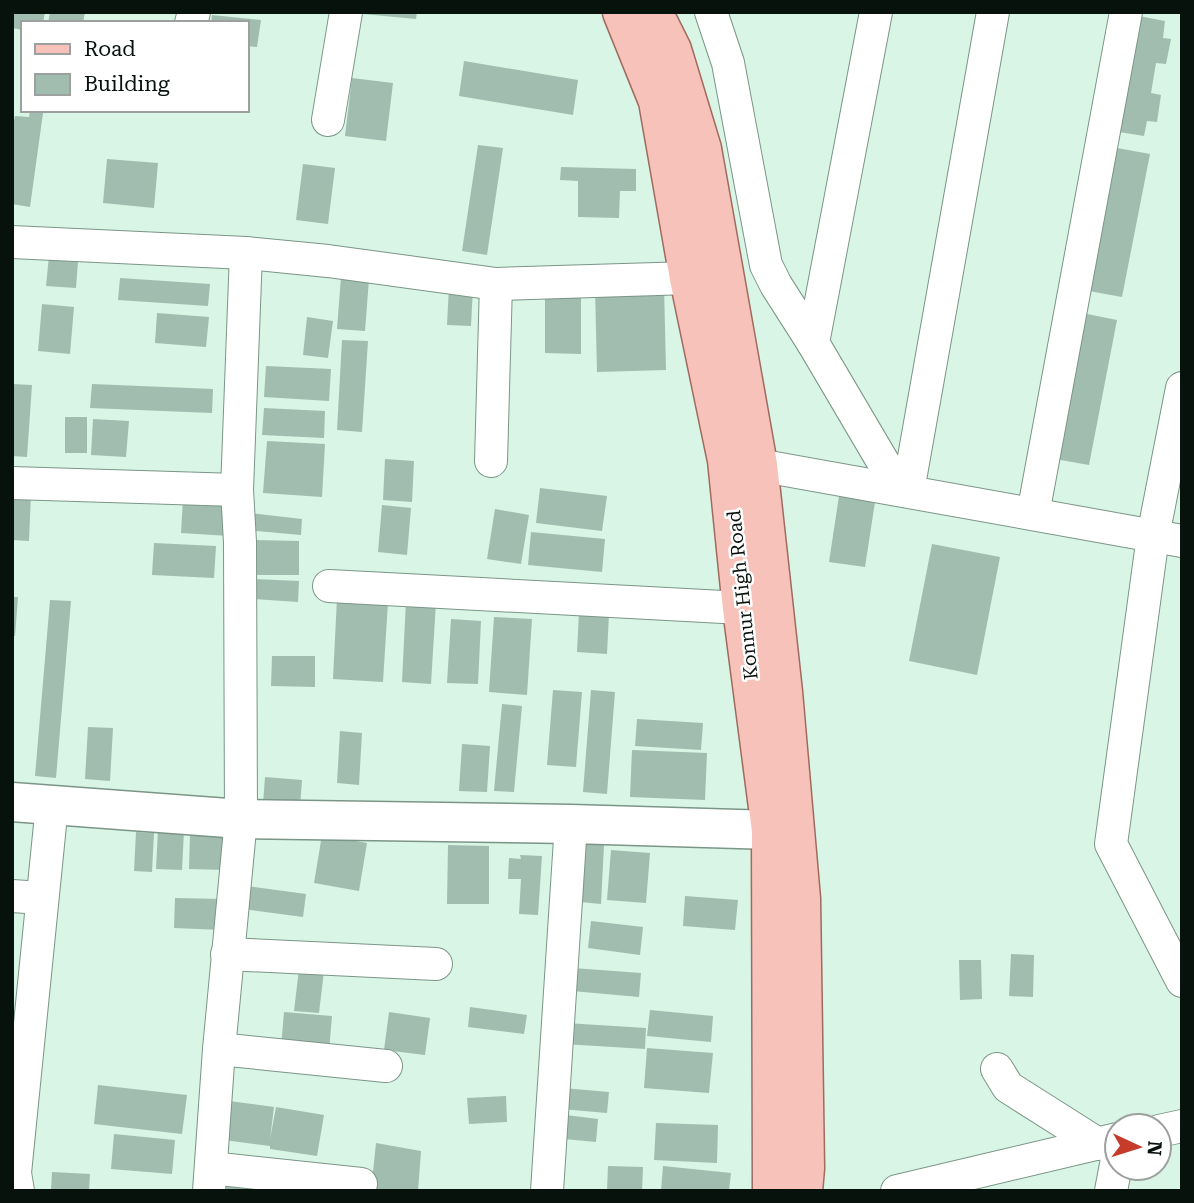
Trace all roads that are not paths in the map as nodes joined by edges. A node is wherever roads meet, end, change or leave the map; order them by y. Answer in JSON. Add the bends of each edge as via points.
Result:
{"nodes":[{"id":1,"x":346,"y":12,"type":"edge"},
{"id":2,"x":622,"y":12,"type":"edge"},
{"id":3,"x":653,"y":12,"type":"edge"},
{"id":4,"x":710,"y":12,"type":"edge"},
{"id":5,"x":876,"y":12,"type":"edge"},
{"id":6,"x":993,"y":12,"type":"edge"},
{"id":7,"x":1126,"y":12,"type":"edge"},
{"id":8,"x":328,"y":120,"type":"dead end"},
{"id":9,"x":12,"y":242,"type":"edge"},
{"id":10,"x":246,"y":253,"type":"junction"},
{"id":11,"x":689,"y":278,"type":"junction"},
{"id":12,"x":496,"y":284,"type":"junction"},
{"id":13,"x":813,"y":344,"type":"junction"},
{"id":14,"x":1182,"y":388,"type":"edge"},
{"id":15,"x":491,"y":461,"type":"dead end"},
{"id":16,"x":758,"y":465,"type":"junction"},
{"id":17,"x":12,"y":483,"type":"edge"},
{"id":18,"x":237,"y":490,"type":"junction"},
{"id":19,"x":903,"y":490,"type":"junction"},
{"id":20,"x":1033,"y":513,"type":"junction"},
{"id":21,"x":1167,"y":538,"type":"edge"},
{"id":22,"x":329,"y":586,"type":"dead end"},
{"id":23,"x":741,"y":608,"type":"junction"},
{"id":24,"x":12,"y":802,"type":"edge"},
{"id":25,"x":52,"y":805,"type":"junction"},
{"id":26,"x":241,"y":819,"type":"junction"},
{"id":27,"x":571,"y":824,"type":"junction"},
{"id":28,"x":771,"y":830,"type":"junction"},
{"id":29,"x":27,"y":897,"type":"edge"},
{"id":30,"x":227,"y":954,"type":"junction"},
{"id":31,"x":436,"y":964,"type":"dead end"},
{"id":32,"x":1182,"y":981,"type":"edge"},
{"id":33,"x":219,"y":1049,"type":"junction"},
{"id":34,"x":386,"y":1066,"type":"dead end"},
{"id":35,"x":997,"y":1069,"type":"dead end"},
{"id":36,"x":1103,"y":1142,"type":"edge"},
{"id":37,"x":1103,"y":1149,"type":"edge"},
{"id":38,"x":210,"y":1179,"type":"edge"},
{"id":39,"x":969,"y":1182,"type":"edge"},
{"id":40,"x":361,"y":1184,"type":"dead end"},
{"id":41,"x":18,"y":1191,"type":"edge"},
{"id":42,"x":547,"y":1191,"type":"edge"},
{"id":43,"x":772,"y":1191,"type":"edge"},
{"id":44,"x":803,"y":1191,"type":"edge"},
{"id":45,"x":897,"y":1191,"type":"edge"}],
"edges":[{"from":1,"to":8,"type":"street"},
{"from":2,"to":11,"type":"main road","name":"Konnur High Road","via":[[658,101]]},
{"from":3,"to":16,"type":"main road","via":[[672,51],[702,149]]},
{"from":4,"to":13,"type":"street","via":[[728,62],[766,264]]},
{"from":5,"to":13,"type":"street"},
{"from":6,"to":19,"type":"street"},
{"from":7,"to":20,"type":"street"},
{"from":9,"to":10,"type":"street"},
{"from":10,"to":12,"type":"street"},
{"from":10,"to":18,"type":"street"},
{"from":11,"to":12,"type":"street"},
{"from":11,"to":23,"type":"main road","name":"Konnur High Road","via":[[727,460]]},
{"from":12,"to":15,"type":"street"},
{"from":13,"to":19,"type":"street"},
{"from":14,"to":21,"type":"street"},
{"from":16,"to":19,"type":"street"},
{"from":16,"to":44,"type":"main road","via":[[800,899]]},
{"from":17,"to":18,"type":"street"},
{"from":18,"to":26,"type":"street"},
{"from":19,"to":20,"type":"street"},
{"from":20,"to":21,"type":"street"},
{"from":21,"to":32,"type":"street","via":[[1111,844]]},
{"from":22,"to":23,"type":"street"},
{"from":23,"to":28,"type":"main road","name":"Konnur High Road"},
{"from":24,"to":25,"type":"street"},
{"from":25,"to":26,"type":"street"},
{"from":25,"to":29,"type":"street"},
{"from":26,"to":27,"type":"street"},
{"from":26,"to":30,"type":"street"},
{"from":27,"to":28,"type":"street"},
{"from":27,"to":42,"type":"street"},
{"from":28,"to":43,"type":"main road","name":"Konnur High Road"},
{"from":29,"to":41,"type":"street","via":[[15,1173]]},
{"from":30,"to":31,"type":"street"},
{"from":30,"to":33,"type":"street"},
{"from":33,"to":34,"type":"street"},
{"from":33,"to":38,"type":"street"},
{"from":35,"to":36,"type":"street","via":[[1008,1087]]},
{"from":37,"to":39,"type":"street"},
{"from":38,"to":40,"type":"street"},
{"from":39,"to":45,"type":"street"}]}
